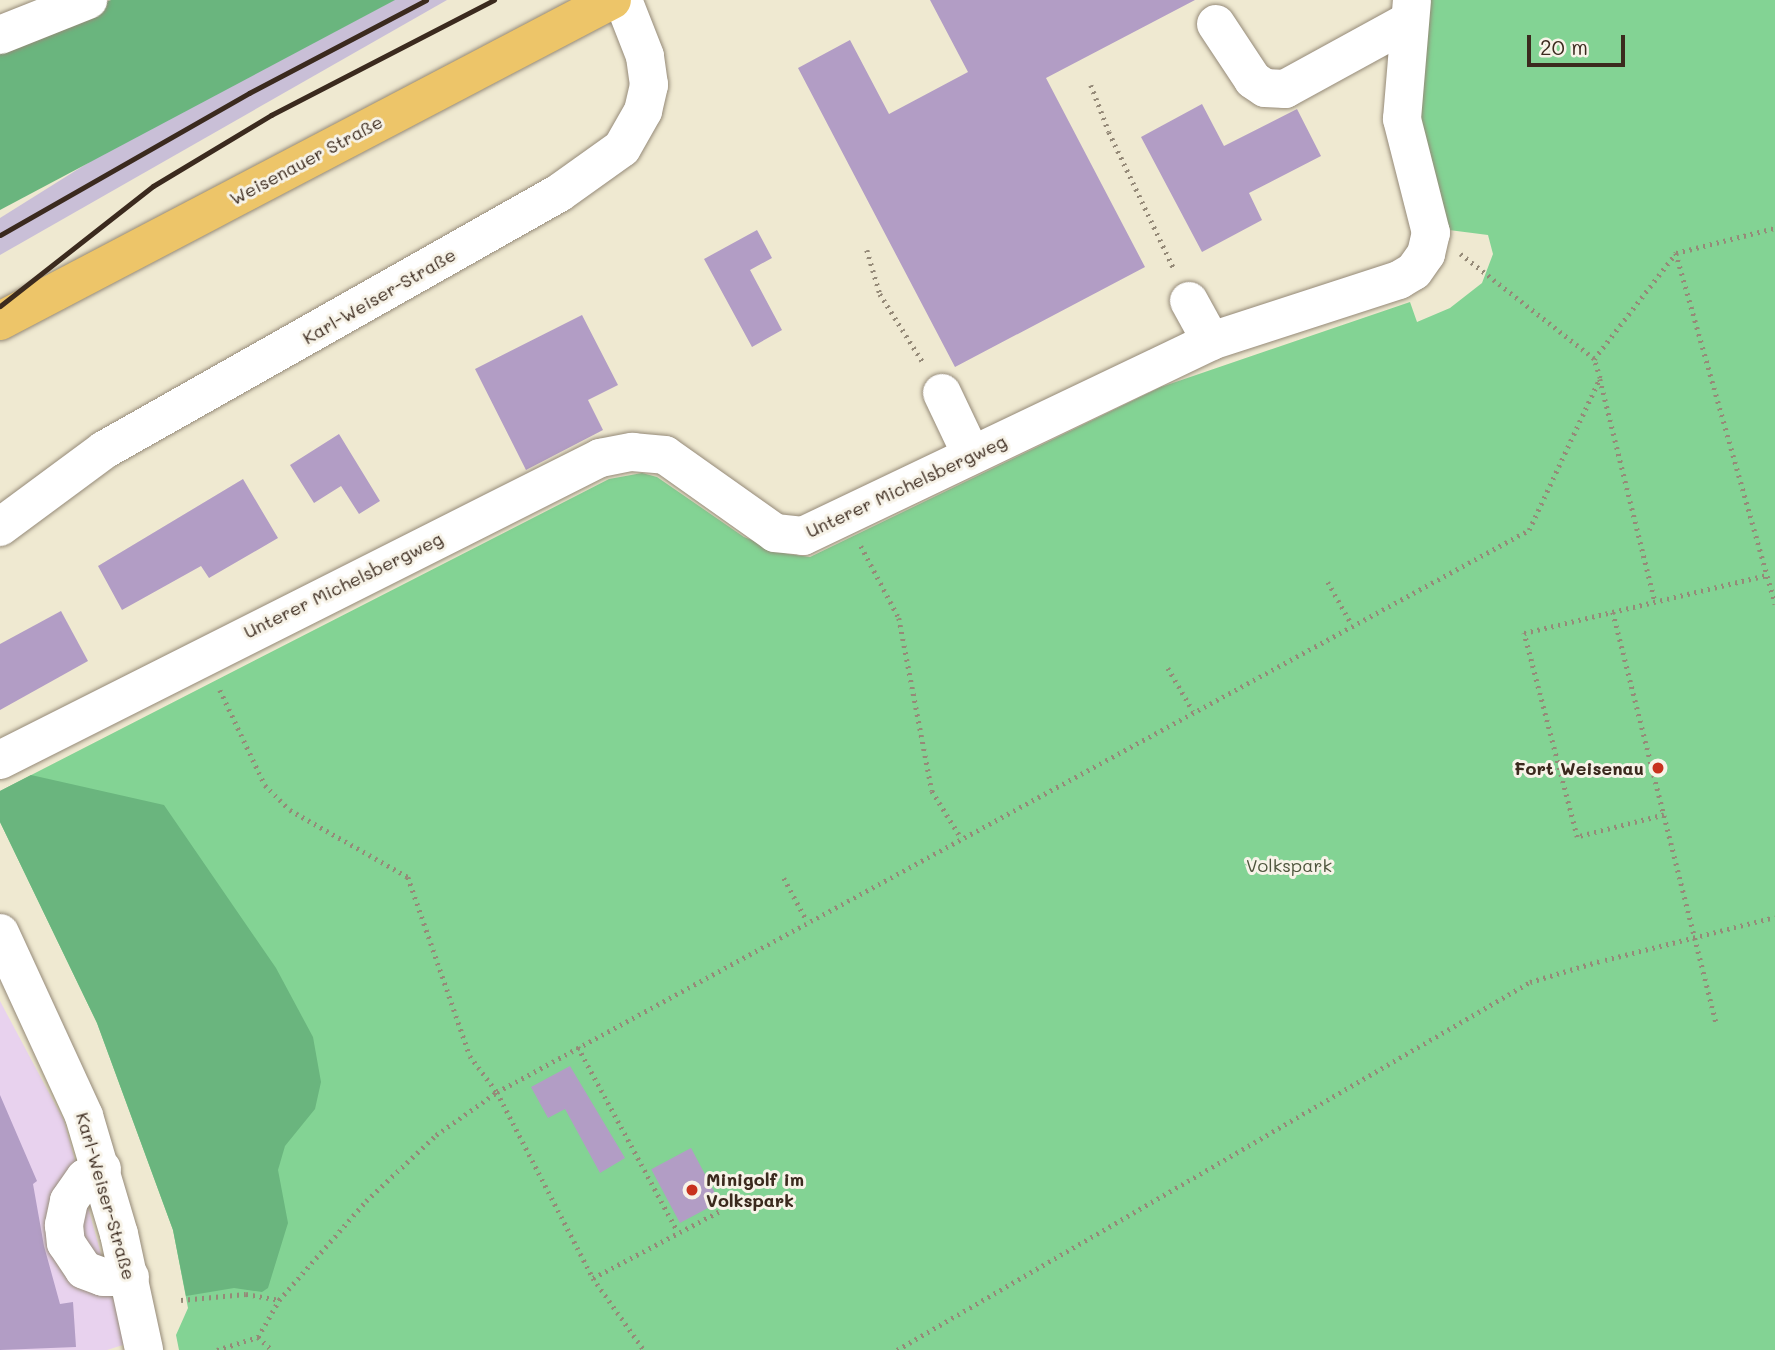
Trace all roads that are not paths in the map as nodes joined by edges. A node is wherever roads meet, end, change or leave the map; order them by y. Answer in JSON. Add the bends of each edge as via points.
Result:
{"nodes":[{"id":1,"x":88,"y":0,"type":"edge"},
{"id":2,"x":612,"y":0,"type":"edge"},
{"id":3,"x":623,"y":0,"type":"edge"},
{"id":4,"x":1410,"y":11,"type":"edge"},
{"id":5,"x":1216,"y":24,"type":"dead end"},
{"id":6,"x":0,"y":35,"type":"edge"},
{"id":7,"x":1189,"y":300,"type":"road end"},
{"id":8,"x":0,"y":321,"type":"edge"},
{"id":9,"x":1211,"y":341,"type":"junction"},
{"id":10,"x":942,"y":393,"type":"road end"},
{"id":11,"x":971,"y":454,"type":"junction"},
{"id":12,"x":0,"y":527,"type":"edge"},
{"id":13,"x":0,"y":760,"type":"edge"},
{"id":14,"x":0,"y":933,"type":"edge"},
{"id":15,"x":102,"y":1169,"type":"junction"},
{"id":16,"x":130,"y":1276,"type":"junction"},
{"id":17,"x":144,"y":1350,"type":"edge"}],
"edges":[{"from":1,"to":6,"type":"street"},
{"from":2,"to":8,"type":"main road","name":"Weisenauer Straße"},
{"from":3,"to":12,"type":"street","name":"Karl-Weiser-Straße","via":[[645,55],[649,85],[643,111],[622,148],[559,193],[104,450]]},
{"from":4,"to":5,"type":"street","via":[[1285,89],[1265,88],[1253,80]]},
{"from":4,"to":9,"type":"street","name":"Unterer Michelsbergweg","via":[[1402,120],[1431,233],[1420,263],[1399,280]]},
{"from":7,"to":9,"type":"street"},
{"from":9,"to":11,"type":"street","name":"Unterer Michelsbergweg"},
{"from":10,"to":11,"type":"street"},
{"from":11,"to":13,"type":"street","name":"Unterer Michelsbergweg","via":[[803,537],[775,533],[665,455],[632,452],[600,458]]},
{"from":14,"to":15,"type":"street","name":"Karl-Weiser-Straße","via":[[62,1062]]},
{"from":15,"to":16,"type":"street","name":"Karl-Weiser-Straße"},
{"from":15,"to":16,"type":"street","via":[[85,1178],[69,1201],[66,1243],[84,1270]]},
{"from":16,"to":17,"type":"street","name":"Karl-Weiser-Straße"}]}
